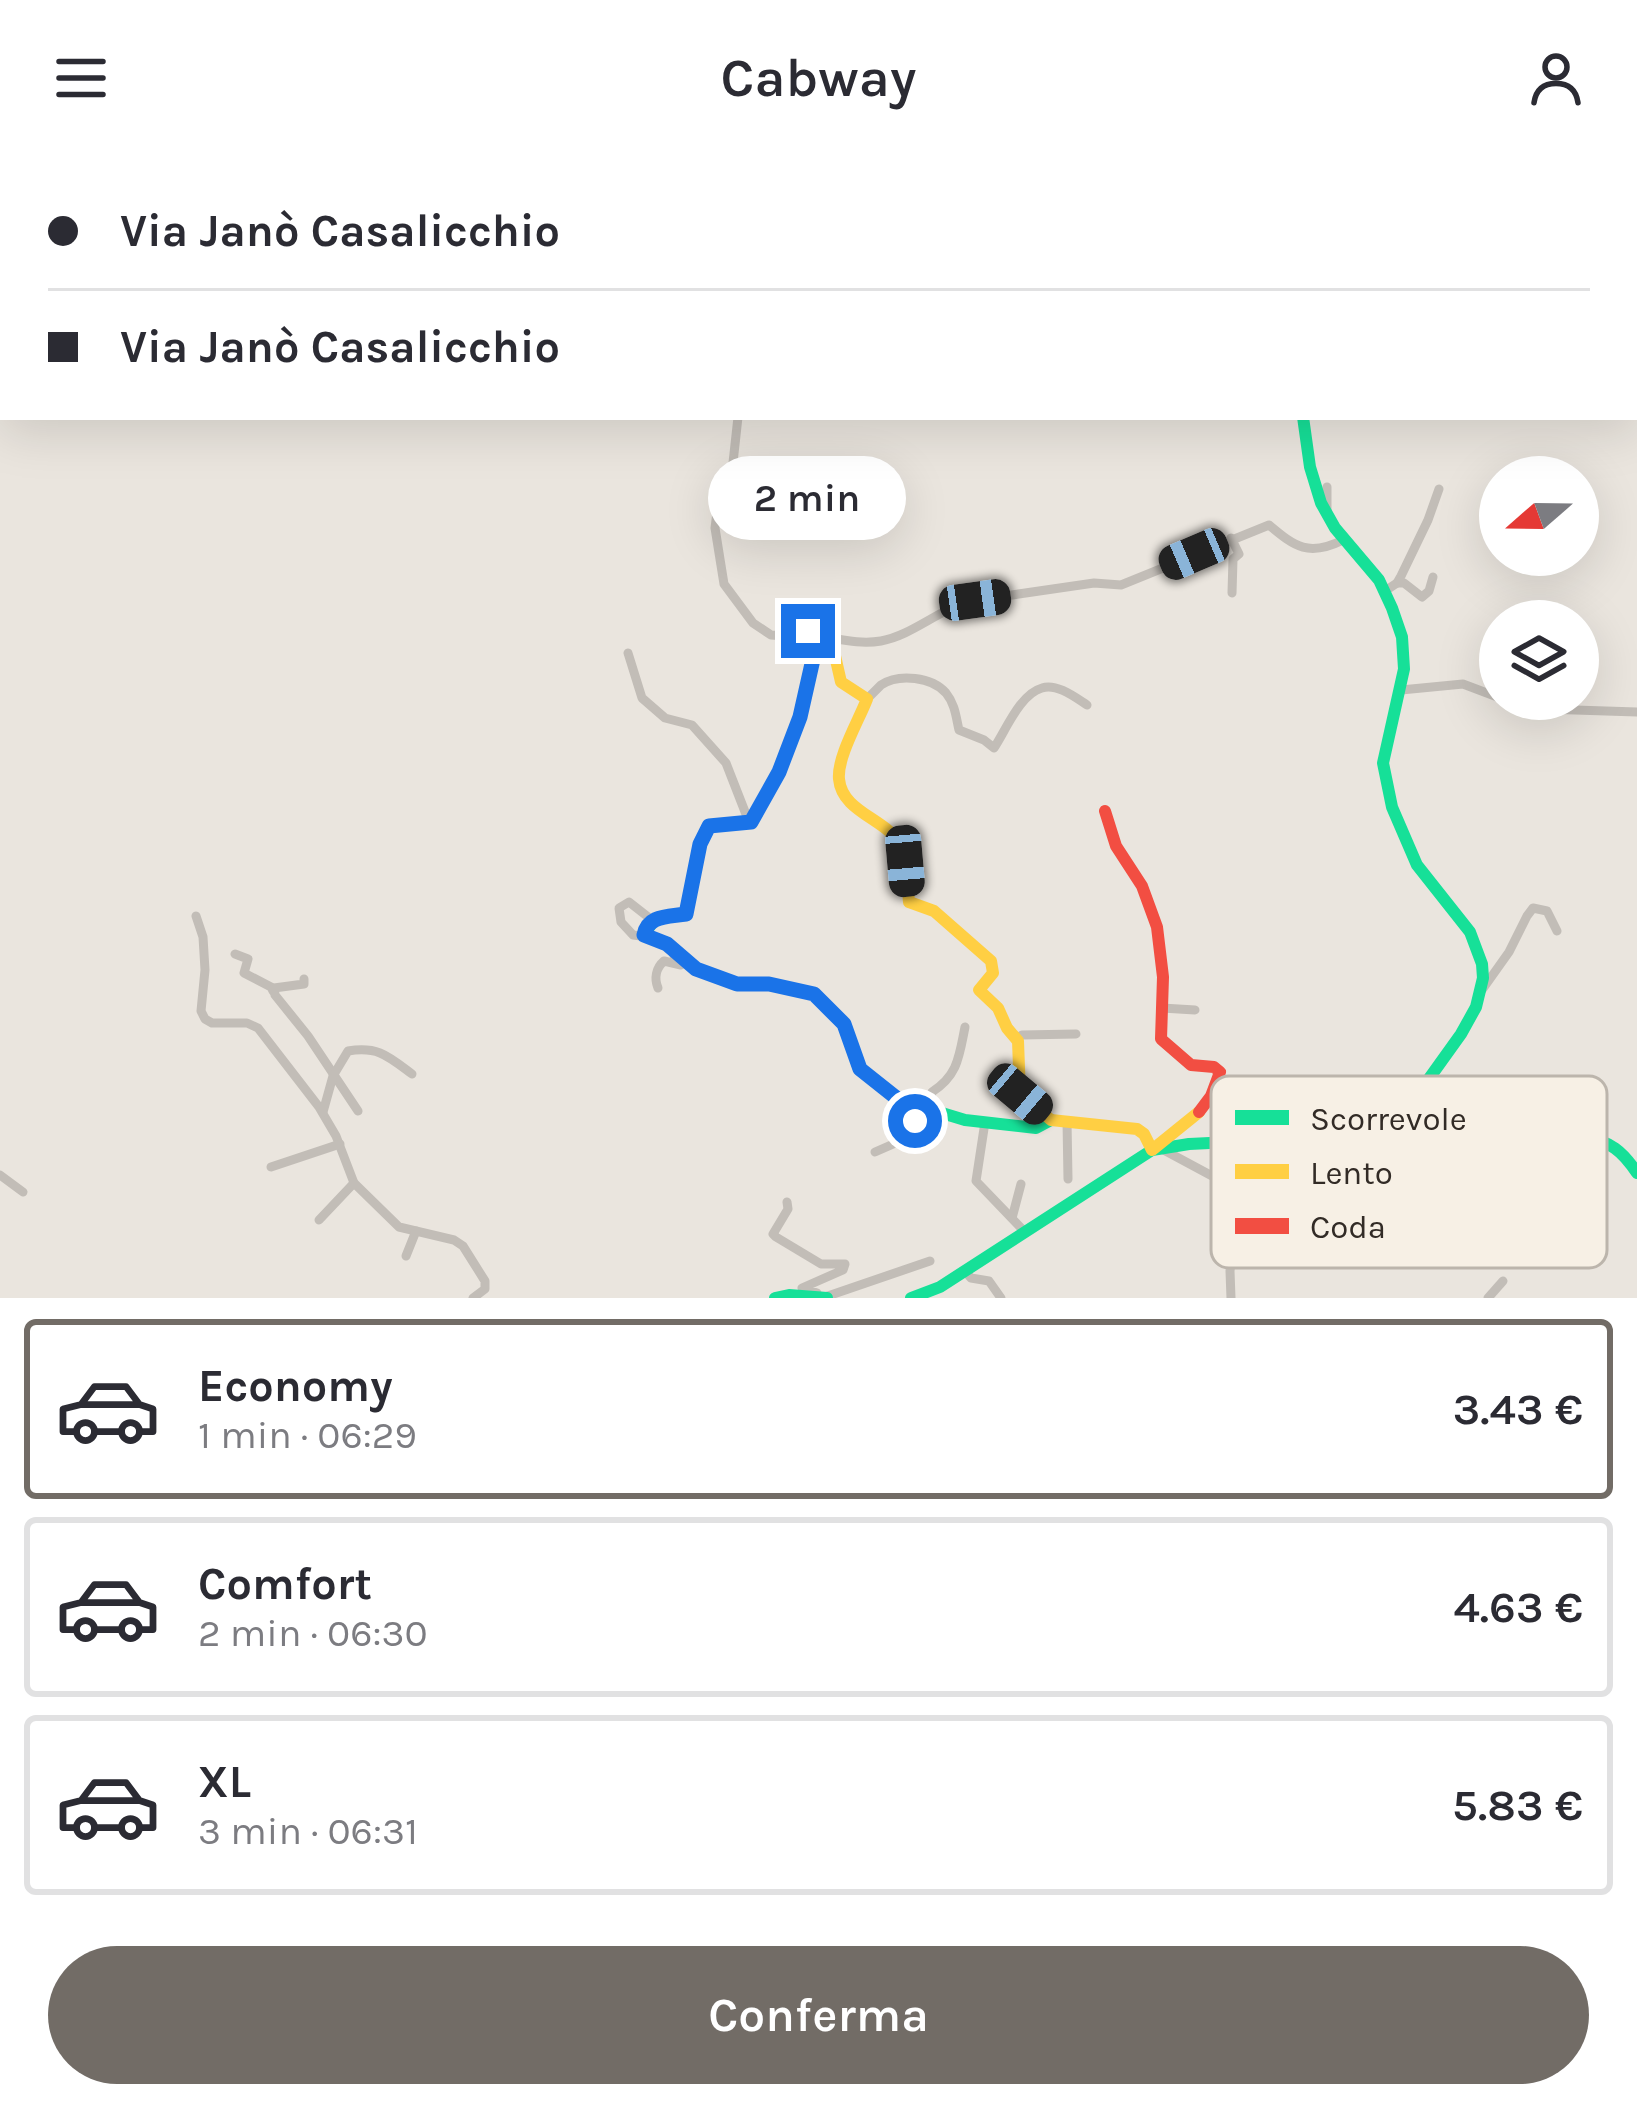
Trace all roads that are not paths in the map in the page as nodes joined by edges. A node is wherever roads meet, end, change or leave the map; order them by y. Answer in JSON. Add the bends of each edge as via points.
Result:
{"nodes":[{"id":1,"x":738,"y":420,"type":"edge"},
{"id":2,"x":1303,"y":420,"type":"edge"},
{"id":3,"x":1327,"y":487,"type":"dead end"},
{"id":4,"x":1439,"y":489,"type":"dead end"},
{"id":5,"x":1327,"y":516,"type":"junction"},
{"id":6,"x":1231,"y":538,"type":"junction"},
{"id":7,"x":1343,"y":540,"type":"junction"},
{"id":8,"x":1433,"y":577,"type":"dead end"},
{"id":9,"x":1391,"y":587,"type":"junction"},
{"id":10,"x":1232,"y":593,"type":"dead end"},
{"id":11,"x":808,"y":631,"type":"junction"},
{"id":12,"x":831,"y":638,"type":"junction"},
{"id":13,"x":628,"y":652,"type":"dead end"},
{"id":14,"x":1401,"y":690,"type":"junction"},
{"id":15,"x":1479,"y":690,"type":"edge"},
{"id":16,"x":867,"y":699,"type":"junction"},
{"id":17,"x":1087,"y":705,"type":"dead end"},
{"id":18,"x":1599,"y":711,"type":"edge"},
{"id":19,"x":1637,"y":712,"type":"edge"},
{"id":20,"x":1105,"y":811,"type":"dead end"},
{"id":21,"x":749,"y":822,"type":"junction"},
{"id":22,"x":196,"y":916,"type":"dead end"},
{"id":23,"x":652,"y":920,"type":"junction"},
{"id":24,"x":1557,"y":931,"type":"dead end"},
{"id":25,"x":649,"y":937,"type":"junction"},
{"id":26,"x":671,"y":947,"type":"junction"},
{"id":27,"x":235,"y":954,"type":"dead end"},
{"id":28,"x":304,"y":979,"type":"dead end"},
{"id":29,"x":658,"y":988,"type":"dead end"},
{"id":30,"x":273,"y":991,"type":"junction"},
{"id":31,"x":1479,"y":994,"type":"junction"},
{"id":32,"x":1162,"y":1008,"type":"junction"},
{"id":33,"x":1195,"y":1010,"type":"dead end"},
{"id":34,"x":965,"y":1027,"type":"dead end"},
{"id":35,"x":1076,"y":1034,"type":"dead end"},
{"id":36,"x":1016,"y":1039,"type":"junction"},
{"id":37,"x":412,"y":1074,"type":"dead end"},
{"id":38,"x":333,"y":1076,"type":"junction"},
{"id":39,"x":1220,"y":1076,"type":"edge"},
{"id":40,"x":1431,"y":1076,"type":"edge"},
{"id":41,"x":1211,"y":1096,"type":"edge"},
{"id":42,"x":924,"y":1108,"type":"junction"},
{"id":43,"x":358,"y":1112,"type":"dead end"},
{"id":44,"x":322,"y":1113,"type":"junction"},
{"id":45,"x":1051,"y":1120,"type":"junction"},
{"id":46,"x":1066,"y":1121,"type":"junction"},
{"id":47,"x":985,"y":1122,"type":"junction"},
{"id":48,"x":1607,"y":1141,"type":"edge"},
{"id":49,"x":340,"y":1144,"type":"junction"},
{"id":50,"x":1211,"y":1144,"type":"edge"},
{"id":51,"x":1156,"y":1149,"type":"junction"},
{"id":52,"x":875,"y":1152,"type":"dead end"},
{"id":53,"x":271,"y":1167,"type":"dead end"},
{"id":54,"x":1637,"y":1173,"type":"edge"},
{"id":55,"x":0,"y":1175,"type":"edge"},
{"id":56,"x":1211,"y":1176,"type":"edge"},
{"id":57,"x":1068,"y":1179,"type":"dead end"},
{"id":58,"x":354,"y":1183,"type":"junction"},
{"id":59,"x":1021,"y":1184,"type":"dead end"},
{"id":60,"x":23,"y":1192,"type":"dead end"},
{"id":61,"x":787,"y":1202,"type":"dead end"},
{"id":62,"x":1012,"y":1218,"type":"junction"},
{"id":63,"x":319,"y":1220,"type":"dead end"},
{"id":64,"x":416,"y":1231,"type":"junction"},
{"id":65,"x":1025,"y":1232,"type":"junction"},
{"id":66,"x":406,"y":1256,"type":"dead end"},
{"id":67,"x":930,"y":1261,"type":"dead end"},
{"id":68,"x":1232,"y":1268,"type":"edge"},
{"id":69,"x":965,"y":1271,"type":"junction"},
{"id":70,"x":1503,"y":1281,"type":"dead end"},
{"id":71,"x":825,"y":1297,"type":"edge"},
{"id":72,"x":473,"y":1298,"type":"edge"},
{"id":73,"x":775,"y":1298,"type":"edge"},
{"id":74,"x":911,"y":1298,"type":"edge"},
{"id":75,"x":1001,"y":1298,"type":"edge"},
{"id":76,"x":1231,"y":1298,"type":"edge"},
{"id":77,"x":1488,"y":1298,"type":"edge"}],
"edges":[{"from":1,"to":11,"type":"street","via":[[731,481],[715,528],[724,584],[771,634]]},
{"from":2,"to":5,"type":"street"},
{"from":3,"to":5,"type":"street"},
{"from":4,"to":9,"type":"street"},
{"from":5,"to":7,"type":"street"},
{"from":6,"to":7,"type":"street","via":[[1269,524],[1296,547]]},
{"from":6,"to":10,"type":"street","via":[[1239,554]]},
{"from":6,"to":12,"type":"street","via":[[1121,585],[970,601],[884,641]]},
{"from":7,"to":9,"type":"street"},
{"from":8,"to":9,"type":"street","via":[[1424,597],[1404,583]]},
{"from":9,"to":14,"type":"street","via":[[1406,658]]},
{"from":11,"to":12,"type":"street","via":[[822,626]]},
{"from":11,"to":21,"type":"street","via":[[816,646],[800,717]]},
{"from":12,"to":16,"type":"street","via":[[841,682]]},
{"from":13,"to":21,"type":"street","via":[[642,698],[665,718],[692,725],[726,764]]},
{"from":14,"to":15,"type":"street","via":[[1463,684]]},
{"from":14,"to":31,"type":"street","via":[[1382,766],[1416,867],[1472,935],[1484,972]]},
{"from":16,"to":17,"type":"street","via":[[903,678],[934,684],[950,697],[959,730],[994,748],[1041,688]]},
{"from":16,"to":36,"type":"street","via":[[842,762],[846,797],[899,842],[908,902],[934,911],[992,962],[980,990]]},
{"from":18,"to":19,"type":"street"},
{"from":20,"to":32,"type":"street","via":[[1157,927]]},
{"from":21,"to":23,"type":"street","via":[[709,826],[686,914]]},
{"from":22,"to":44,"type":"street","via":[[206,1019],[258,1028]]},
{"from":23,"to":25,"type":"street"},
{"from":23,"to":25,"type":"street","via":[[629,902],[619,908],[633,935]]},
{"from":24,"to":31,"type":"street","via":[[1547,910],[1533,908]]},
{"from":25,"to":26,"type":"street"},
{"from":26,"to":29,"type":"street","via":[[682,965],[664,961]]},
{"from":26,"to":42,"type":"street","via":[[696,969],[737,984],[814,994],[844,1024],[860,1069],[899,1100]]},
{"from":27,"to":30,"type":"street","via":[[248,959],[244,973]]},
{"from":28,"to":30,"type":"street"},
{"from":30,"to":38,"type":"street"},
{"from":31,"to":40,"type":"street"},
{"from":32,"to":33,"type":"street"},
{"from":32,"to":39,"type":"street","via":[[1161,1039],[1179,1059],[1214,1067]]},
{"from":34,"to":42,"type":"street","via":[[955,1070]]},
{"from":35,"to":36,"type":"street"},
{"from":36,"to":45,"type":"street","via":[[1019,1092]]},
{"from":37,"to":38,"type":"street","via":[[370,1048],[347,1051]]},
{"from":38,"to":43,"type":"street"},
{"from":38,"to":44,"type":"street"},
{"from":41,"to":51,"type":"street"},
{"from":42,"to":47,"type":"street"},
{"from":42,"to":52,"type":"street","via":[[907,1138]]},
{"from":44,"to":49,"type":"street"},
{"from":45,"to":46,"type":"street"},
{"from":45,"to":47,"type":"street","via":[[1036,1128]]},
{"from":46,"to":51,"type":"street","via":[[1134,1128]]},
{"from":46,"to":57,"type":"street"},
{"from":47,"to":62,"type":"street","via":[[976,1181]]},
{"from":48,"to":54,"type":"street"},
{"from":49,"to":53,"type":"street"},
{"from":49,"to":58,"type":"street"},
{"from":50,"to":51,"type":"street"},
{"from":51,"to":56,"type":"street"},
{"from":51,"to":65,"type":"street"},
{"from":55,"to":60,"type":"street"},
{"from":58,"to":63,"type":"street"},
{"from":58,"to":64,"type":"street","via":[[399,1227]]},
{"from":59,"to":62,"type":"street"},
{"from":61,"to":71,"type":"street","via":[[773,1234],[821,1264],[845,1264],[802,1288]]},
{"from":62,"to":65,"type":"street"},
{"from":64,"to":66,"type":"street"},
{"from":64,"to":72,"type":"street","via":[[463,1246],[484,1281]]},
{"from":65,"to":69,"type":"street"},
{"from":67,"to":71,"type":"street"},
{"from":68,"to":76,"type":"street"},
{"from":69,"to":74,"type":"street"},
{"from":69,"to":75,"type":"street","via":[[989,1281]]},
{"from":70,"to":77,"type":"street"},
{"from":71,"to":73,"type":"street"}]}
